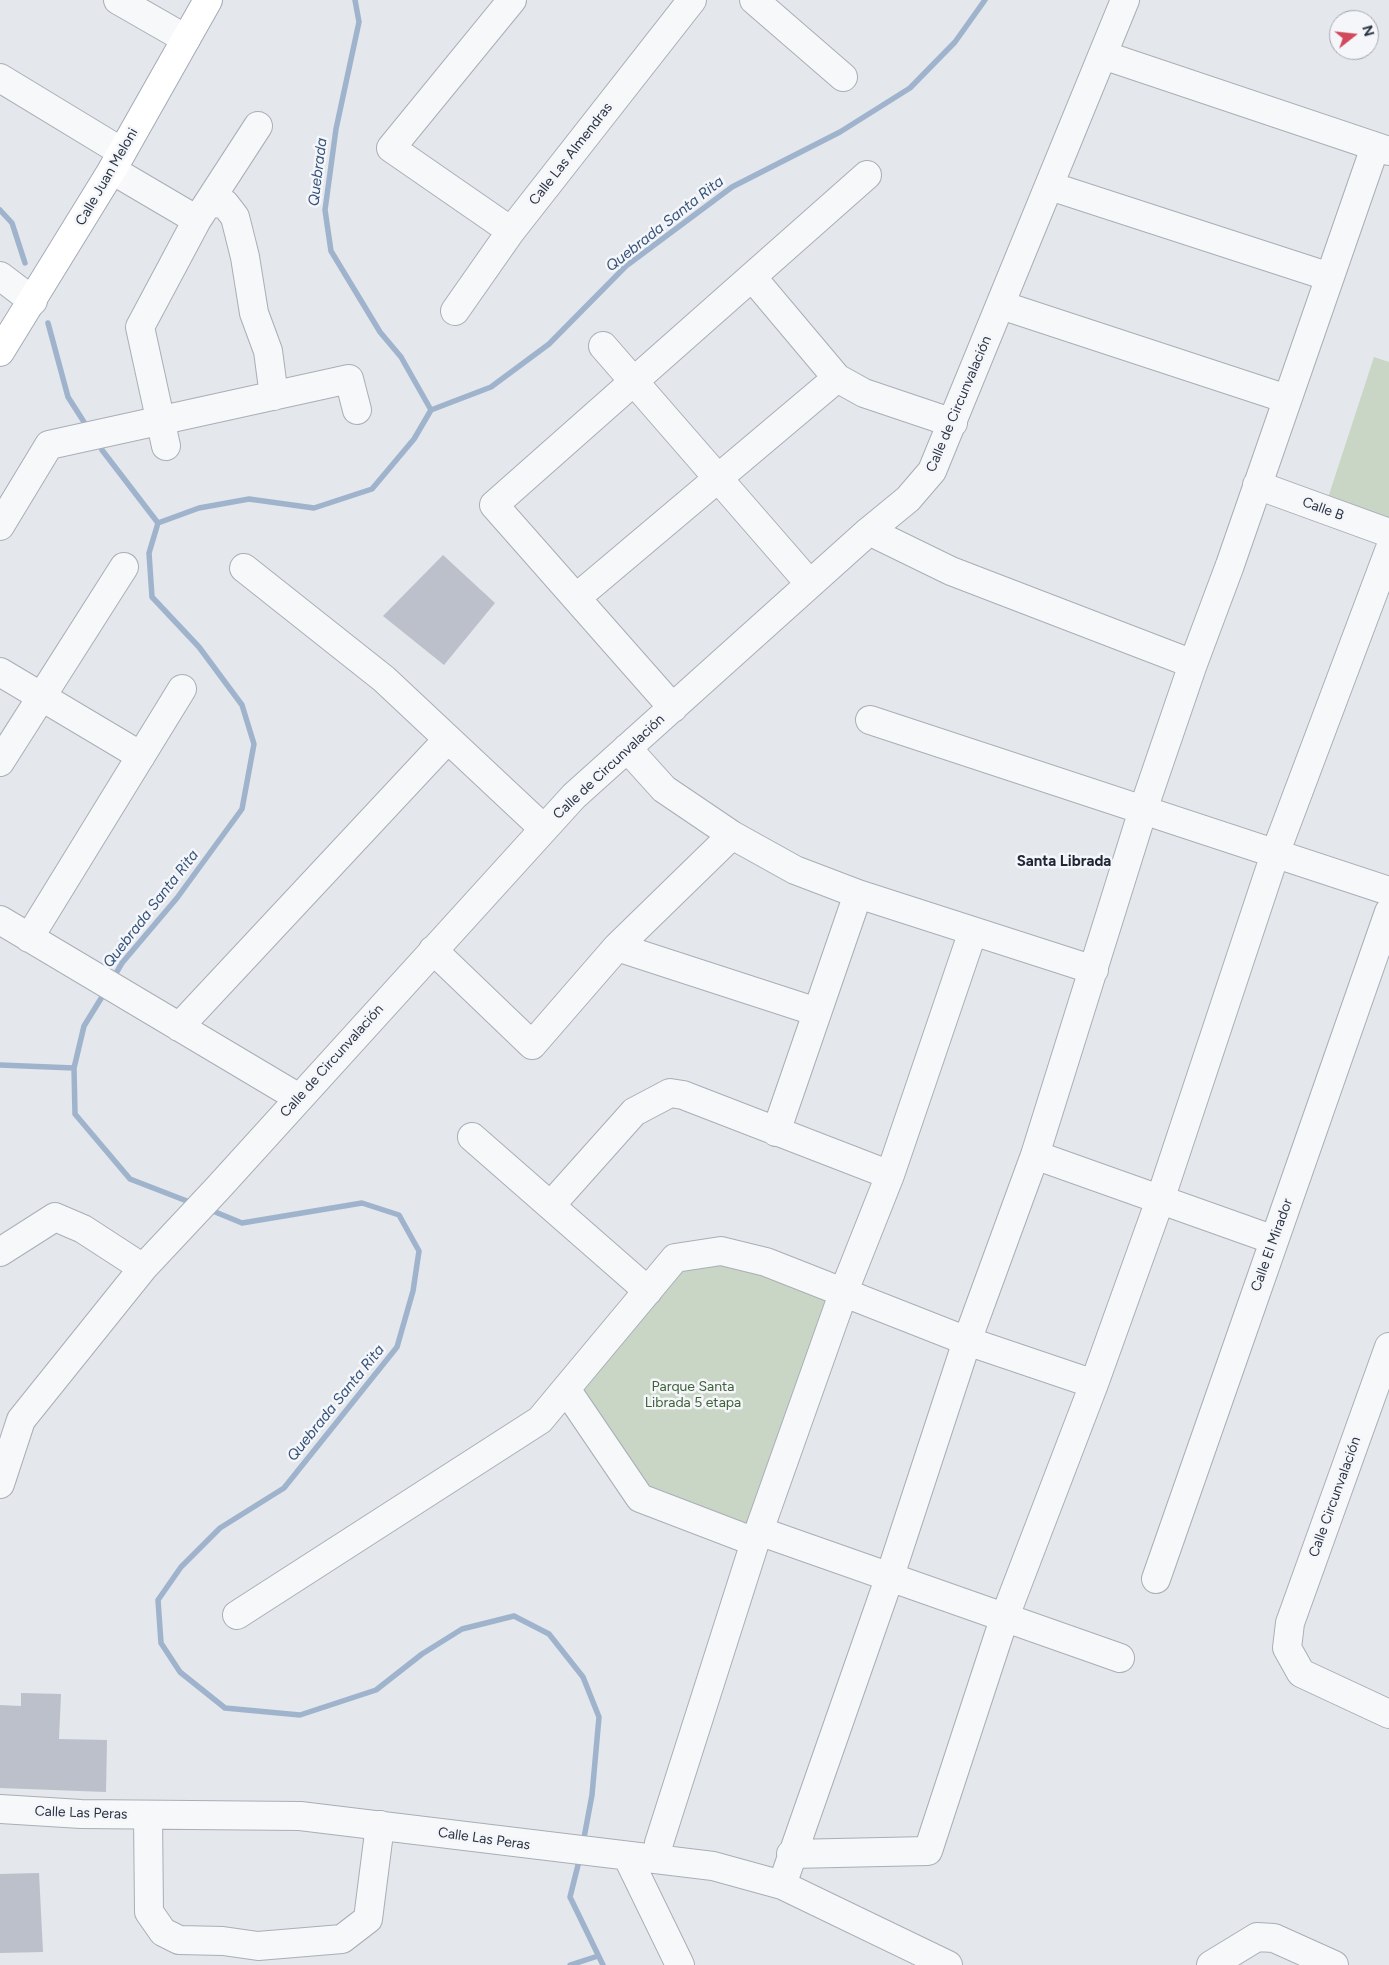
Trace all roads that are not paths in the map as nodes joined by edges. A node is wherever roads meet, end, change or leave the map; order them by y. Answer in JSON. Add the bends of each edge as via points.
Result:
{"nodes":[{"id":1,"x":118,"y":0,"type":"edge"},
{"id":2,"x":208,"y":0,"type":"edge"},
{"id":3,"x":512,"y":0,"type":"edge"},
{"id":4,"x":692,"y":0,"type":"edge"},
{"id":5,"x":754,"y":0,"type":"edge"},
{"id":6,"x":1125,"y":0,"type":"edge"},
{"id":7,"x":186,"y":39,"type":"junction"},
{"id":8,"x":1103,"y":54,"type":"junction"},
{"id":9,"x":843,"y":77,"type":"dead end"},
{"id":10,"x":0,"y":78,"type":"edge"},
{"id":11,"x":258,"y":126,"type":"dead end"},
{"id":12,"x":1382,"y":149,"type":"edge"},
{"id":13,"x":117,"y":161,"type":"junction"},
{"id":14,"x":868,"y":175,"type":"dead end"},
{"id":15,"x":1050,"y":186,"type":"junction"},
{"id":16,"x":203,"y":212,"type":"junction"},
{"id":17,"x":511,"y":231,"type":"junction"},
{"id":18,"x":0,"y":276,"type":"edge"},
{"id":19,"x":1330,"y":277,"type":"junction"},
{"id":20,"x":752,"y":278,"type":"junction"},
{"id":21,"x":33,"y":301,"type":"junction"},
{"id":22,"x":1001,"y":305,"type":"junction"},
{"id":23,"x":455,"y":311,"type":"dead end"},
{"id":24,"x":602,"y":346,"type":"dead end"},
{"id":25,"x":0,"y":352,"type":"edge"},
{"id":26,"x":837,"y":378,"type":"junction"},
{"id":27,"x":634,"y":382,"type":"junction"},
{"id":28,"x":274,"y":396,"type":"junction"},
{"id":29,"x":1287,"y":399,"type":"junction"},
{"id":30,"x":357,"y":410,"type":"dead end"},
{"id":31,"x":953,"y":423,"type":"junction"},
{"id":32,"x":163,"y":433,"type":"junction"},
{"id":33,"x":718,"y":479,"type":"junction"},
{"id":34,"x":1257,"y":485,"type":"junction"},
{"id":35,"x":0,"y":526,"type":"edge"},
{"id":36,"x":869,"y":530,"type":"junction"},
{"id":37,"x":1389,"y":533,"type":"edge"},
{"id":38,"x":1389,"y":551,"type":"edge"},
{"id":39,"x":124,"y":567,"type":"dead end"},
{"id":40,"x":244,"y":568,"type":"dead end"},
{"id":41,"x":810,"y":584,"type":"junction"},
{"id":42,"x":576,"y":598,"type":"junction"},
{"id":43,"x":1193,"y":664,"type":"junction"},
{"id":44,"x":0,"y":672,"type":"edge"},
{"id":45,"x":182,"y":690,"type":"dead end"},
{"id":46,"x":41,"y":696,"type":"junction"},
{"id":47,"x":673,"y":708,"type":"junction"},
{"id":48,"x":870,"y":720,"type":"dead end"},
{"id":49,"x":448,"y":738,"type":"junction"},
{"id":50,"x":627,"y":748,"type":"junction"},
{"id":51,"x":141,"y":756,"type":"junction"},
{"id":52,"x":0,"y":762,"type":"edge"},
{"id":53,"x":1143,"y":810,"type":"junction"},
{"id":54,"x":544,"y":829,"type":"junction"},
{"id":55,"x":732,"y":835,"type":"junction"},
{"id":56,"x":1275,"y":854,"type":"junction"},
{"id":57,"x":1389,"y":890,"type":"edge"},
{"id":58,"x":858,"y":894,"type":"junction"},
{"id":59,"x":1389,"y":912,"type":"edge"},
{"id":60,"x":0,"y":920,"type":"edge"},
{"id":61,"x":973,"y":931,"type":"junction"},
{"id":62,"x":29,"y":938,"type":"junction"},
{"id":63,"x":617,"y":947,"type":"junction"},
{"id":64,"x":433,"y":950,"type":"junction"},
{"id":65,"x":1094,"y":970,"type":"junction"},
{"id":66,"x":817,"y":1012,"type":"junction"},
{"id":67,"x":179,"y":1027,"type":"junction"},
{"id":68,"x":299,"y":1098,"type":"junction"},
{"id":69,"x":776,"y":1132,"type":"junction"},
{"id":70,"x":472,"y":1137,"type":"dead end"},
{"id":71,"x":1034,"y":1155,"type":"junction"},
{"id":72,"x":890,"y":1175,"type":"junction"},
{"id":73,"x":1160,"y":1200,"type":"junction"},
{"id":74,"x":551,"y":1205,"type":"junction"},
{"id":75,"x":1274,"y":1240,"type":"junction"},
{"id":76,"x":0,"y":1252,"type":"edge"},
{"id":77,"x":143,"y":1268,"type":"junction"},
{"id":78,"x":648,"y":1290,"type":"junction"},
{"id":79,"x":844,"y":1291,"type":"junction"},
{"id":80,"x":968,"y":1341,"type":"junction"},
{"id":81,"x":1389,"y":1347,"type":"edge"},
{"id":82,"x":1094,"y":1384,"type":"junction"},
{"id":83,"x":1383,"y":1386,"type":"edge"},
{"id":84,"x":566,"y":1389,"type":"junction"},
{"id":85,"x":2,"y":1471,"type":"edge"},
{"id":86,"x":757,"y":1536,"type":"junction"},
{"id":87,"x":890,"y":1576,"type":"junction"},
{"id":88,"x":1156,"y":1579,"type":"dead end"},
{"id":89,"x":237,"y":1615,"type":"dead end"},
{"id":90,"x":1004,"y":1619,"type":"junction"},
{"id":91,"x":1120,"y":1658,"type":"dead end"},
{"id":92,"x":1389,"y":1714,"type":"edge"},
{"id":93,"x":0,"y":1810,"type":"edge"},
{"id":94,"x":148,"y":1815,"type":"junction"},
{"id":95,"x":380,"y":1825,"type":"junction"},
{"id":96,"x":658,"y":1844,"type":"dead end"},
{"id":97,"x":791,"y":1854,"type":"junction"},
{"id":98,"x":621,"y":1855,"type":"junction"},
{"id":99,"x":782,"y":1885,"type":"junction"},
{"id":100,"x":920,"y":1959,"type":"edge"},
{"id":101,"x":680,"y":1965,"type":"edge"},
{"id":102,"x":948,"y":1965,"type":"edge"},
{"id":103,"x":1211,"y":1965,"type":"edge"},
{"id":104,"x":1334,"y":1965,"type":"edge"}],
"edges":[{"from":1,"to":7,"type":"street"},
{"from":2,"to":7,"type":"main road","name":"Calle Juan Meloni"},
{"from":3,"to":17,"type":"street","via":[[391,148]]},
{"from":4,"to":17,"type":"street","name":"Calle Las Almendras"},
{"from":5,"to":9,"type":"street"},
{"from":6,"to":8,"type":"street","name":"Calle de Circunvalación"},
{"from":7,"to":13,"type":"main road","name":"Calle Juan Meloni"},
{"from":8,"to":12,"type":"street"},
{"from":8,"to":15,"type":"street","name":"Calle de Circunvalación"},
{"from":10,"to":13,"type":"street"},
{"from":11,"to":16,"type":"street"},
{"from":12,"to":19,"type":"street"},
{"from":13,"to":16,"type":"street"},
{"from":13,"to":21,"type":"main road","name":"Calle Juan Meloni"},
{"from":14,"to":20,"type":"street"},
{"from":15,"to":19,"type":"street"},
{"from":15,"to":22,"type":"street","name":"Calle de Circunvalación"},
{"from":16,"to":28,"type":"street","via":[[225,204],[235,218],[246,257],[254,313],[268,350]]},
{"from":16,"to":32,"type":"street","via":[[140,327]]},
{"from":17,"to":23,"type":"street","name":"Calle Las Almendras"},
{"from":18,"to":21,"type":"street"},
{"from":19,"to":29,"type":"street"},
{"from":20,"to":26,"type":"street"},
{"from":20,"to":27,"type":"street"},
{"from":21,"to":25,"type":"main road","name":"Calle Juan Meloni"},
{"from":22,"to":29,"type":"street"},
{"from":22,"to":31,"type":"street","name":"Calle de Circunvalación"},
{"from":24,"to":27,"type":"street"},
{"from":26,"to":31,"type":"street","via":[[864,393]]},
{"from":26,"to":33,"type":"street"},
{"from":27,"to":33,"type":"street"},
{"from":27,"to":42,"type":"street","via":[[494,505]]},
{"from":28,"to":30,"type":"street","via":[[349,379]]},
{"from":28,"to":32,"type":"street"},
{"from":29,"to":34,"type":"street"},
{"from":31,"to":36,"type":"street","name":"Calle de Circunvalación","via":[[932,471],[908,499]]},
{"from":32,"to":35,"type":"street","via":[[49,445]]},
{"from":33,"to":41,"type":"street"},
{"from":33,"to":42,"type":"street"},
{"from":34,"to":37,"type":"street","name":"Calle B"},
{"from":34,"to":43,"type":"street"},
{"from":36,"to":41,"type":"street","name":"Calle de Circunvalación"},
{"from":36,"to":43,"type":"street","via":[[950,571]]},
{"from":38,"to":56,"type":"street"},
{"from":39,"to":46,"type":"street"},
{"from":40,"to":49,"type":"street","via":[[384,679]]},
{"from":41,"to":47,"type":"street","name":"Calle de Circunvalación"},
{"from":42,"to":47,"type":"street"},
{"from":43,"to":53,"type":"street"},
{"from":44,"to":46,"type":"street"},
{"from":45,"to":51,"type":"street"},
{"from":46,"to":51,"type":"street"},
{"from":46,"to":52,"type":"street"},
{"from":47,"to":50,"type":"street","name":"Calle de Circunvalación"},
{"from":48,"to":53,"type":"street"},
{"from":49,"to":54,"type":"street"},
{"from":49,"to":67,"type":"street"},
{"from":50,"to":54,"type":"street","name":"Calle de Circunvalación","via":[[574,796]]},
{"from":50,"to":55,"type":"street","via":[[664,789]]},
{"from":51,"to":62,"type":"street"},
{"from":53,"to":56,"type":"street"},
{"from":53,"to":65,"type":"street"},
{"from":54,"to":64,"type":"street","name":"Calle de Circunvalación"},
{"from":55,"to":58,"type":"street","via":[[795,870]]},
{"from":55,"to":63,"type":"street"},
{"from":56,"to":57,"type":"street"},
{"from":56,"to":73,"type":"street"},
{"from":58,"to":61,"type":"street"},
{"from":58,"to":66,"type":"street"},
{"from":59,"to":75,"type":"street","name":"Calle El Mirador"},
{"from":60,"to":62,"type":"street"},
{"from":61,"to":65,"type":"street"},
{"from":61,"to":72,"type":"street"},
{"from":62,"to":67,"type":"street"},
{"from":63,"to":64,"type":"street","via":[[532,1045]]},
{"from":63,"to":66,"type":"street"},
{"from":64,"to":68,"type":"street","name":"Calle de Circunvalación"},
{"from":65,"to":71,"type":"street"},
{"from":66,"to":69,"type":"street"},
{"from":67,"to":68,"type":"street"},
{"from":68,"to":77,"type":"street","name":"Calle de Circunvalación"},
{"from":69,"to":72,"type":"street"},
{"from":69,"to":74,"type":"street","via":[[683,1095],[670,1093],[634,1112]]},
{"from":70,"to":74,"type":"street"},
{"from":71,"to":73,"type":"street"},
{"from":71,"to":80,"type":"street"},
{"from":72,"to":79,"type":"street"},
{"from":73,"to":75,"type":"street"},
{"from":73,"to":82,"type":"street"},
{"from":74,"to":78,"type":"street"},
{"from":75,"to":88,"type":"street","name":"Calle El Mirador"},
{"from":76,"to":77,"type":"street","via":[[55,1217],[83,1229]]},
{"from":77,"to":85,"type":"street","name":"Calle de Circunvalación","via":[[21,1420]]},
{"from":78,"to":79,"type":"street","via":[[675,1258],[721,1251],[766,1262]]},
{"from":78,"to":84,"type":"street"},
{"from":79,"to":80,"type":"street"},
{"from":79,"to":86,"type":"street"},
{"from":80,"to":82,"type":"street"},
{"from":80,"to":87,"type":"street"},
{"from":81,"to":83,"type":"street","name":"Calle Circunvalación"},
{"from":82,"to":90,"type":"street"},
{"from":83,"to":92,"type":"street","name":"Calle Circunvalación","via":[[1290,1623],[1287,1648],[1301,1673]]},
{"from":84,"to":86,"type":"street","via":[[640,1498]]},
{"from":84,"to":89,"type":"street","via":[[540,1420],[519,1436]]},
{"from":86,"to":87,"type":"street"},
{"from":86,"to":96,"type":"street"},
{"from":87,"to":90,"type":"street"},
{"from":87,"to":97,"type":"street"},
{"from":90,"to":91,"type":"street"},
{"from":90,"to":97,"type":"street","via":[[928,1850]]},
{"from":93,"to":94,"type":"street","name":"Calle Las Peras"},
{"from":94,"to":95,"type":"street","name":"Calle Las Peras","via":[[300,1816]]},
{"from":94,"to":95,"type":"street","via":[[149,1912],[163,1932],[178,1940],[258,1946],[342,1940],[368,1919]]},
{"from":95,"to":98,"type":"street","name":"Calle Las Peras"},
{"from":97,"to":99,"type":"street"},
{"from":98,"to":99,"type":"street","name":"Calle Las Peras","via":[[713,1866]]},
{"from":98,"to":101,"type":"street"},
{"from":99,"to":100,"type":"street","name":"Calle Las Peras"},
{"from":100,"to":102,"type":"street","name":"Calle Las Peras"},
{"from":103,"to":104,"type":"street","via":[[1258,1938],[1274,1938]]}]}
